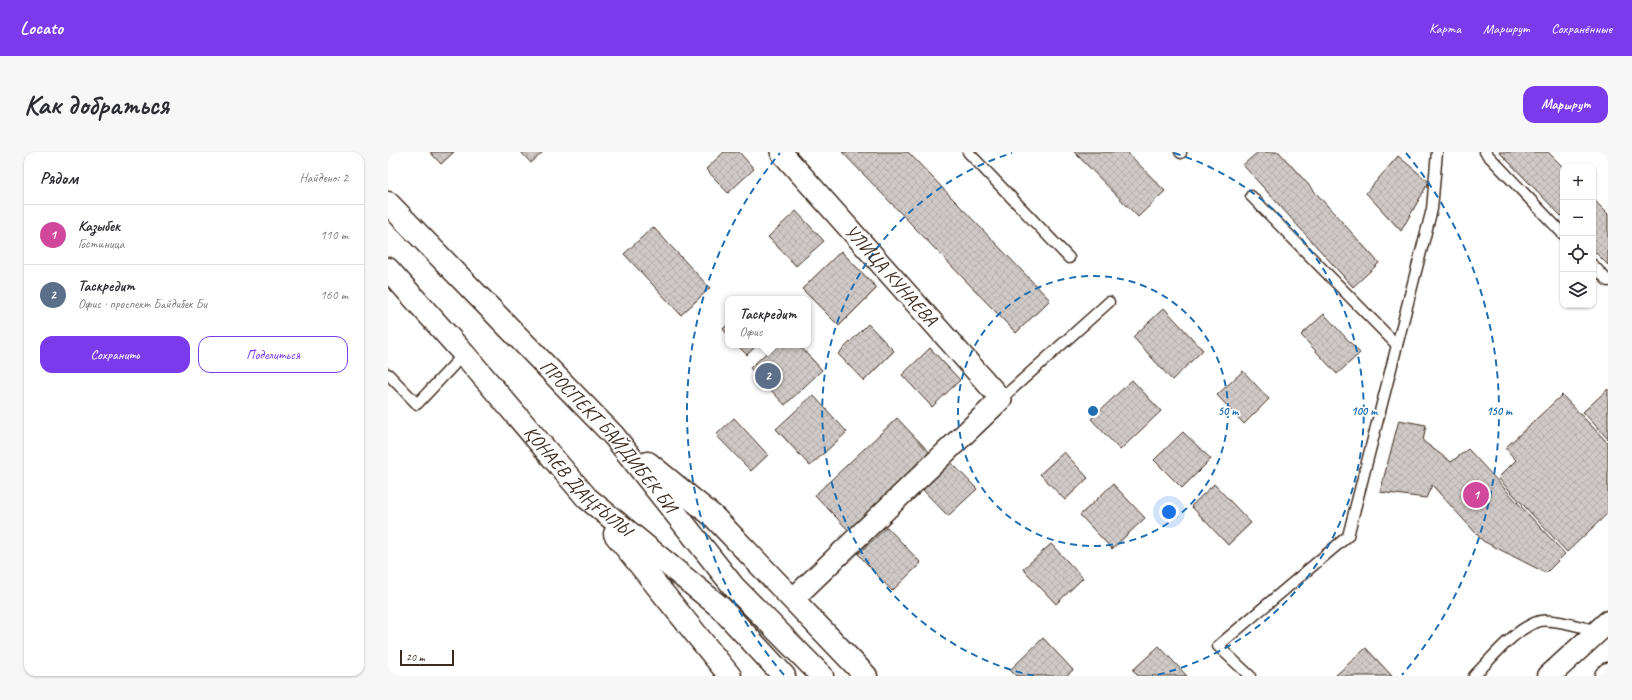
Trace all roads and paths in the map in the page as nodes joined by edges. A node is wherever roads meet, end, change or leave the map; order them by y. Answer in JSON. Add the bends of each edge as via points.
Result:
{"nodes":[{"id":1,"x":781,"y":152,"type":"edge"},
{"id":2,"x":968,"y":152,"type":"edge"},
{"id":3,"x":1437,"y":152,"type":"edge"},
{"id":4,"x":1485,"y":152,"type":"edge"},
{"id":5,"x":1251,"y":196,"type":"dead end"},
{"id":6,"x":388,"y":203,"type":"edge"},
{"id":7,"x":1560,"y":231,"type":"edge"},
{"id":8,"x":1069,"y":258,"type":"dead end"},
{"id":9,"x":1596,"y":268,"type":"edge"},
{"id":10,"x":388,"y":269,"type":"edge"},
{"id":11,"x":1608,"y":281,"type":"edge"},
{"id":12,"x":1109,"y":302,"type":"dead end"},
{"id":13,"x":1397,"y":345,"type":"junction"},
{"id":14,"x":464,"y":354,"type":"junction"},
{"id":15,"x":388,"y":374,"type":"edge"},
{"id":16,"x":1001,"y":399,"type":"junction"},
{"id":17,"x":614,"y":436,"type":"junction"},
{"id":18,"x":587,"y":498,"type":"junction"},
{"id":19,"x":793,"y":599,"type":"junction"},
{"id":20,"x":1603,"y":626,"type":"edge"},
{"id":21,"x":1608,"y":674,"type":"edge"},
{"id":22,"x":730,"y":676,"type":"edge"},
{"id":23,"x":784,"y":676,"type":"edge"},
{"id":24,"x":822,"y":676,"type":"edge"},
{"id":25,"x":866,"y":676,"type":"edge"},
{"id":26,"x":1250,"y":676,"type":"edge"},
{"id":27,"x":1474,"y":676,"type":"edge"},
{"id":28,"x":1549,"y":676,"type":"edge"},
{"id":29,"x":1606,"y":676,"type":"edge"}],
"edges":[{"from":1,"to":16,"type":"street","name":"УЛИЦА КУНАЕВА"},
{"from":2,"to":8,"type":"lane"},
{"from":3,"to":13,"type":"lane","via":[[1432,209]]},
{"from":4,"to":7,"type":"lane"},
{"from":5,"to":13,"type":"lane"},
{"from":6,"to":17,"type":"main road","name":"ПРОСПЕКТ БАЙДИБЕК БИ"},
{"from":9,"to":11,"type":"lane"},
{"from":10,"to":14,"type":"main road","name":"ҚОНАЕВ ДАҢҒЫЛЫ"},
{"from":12,"to":16,"type":"lane"},
{"from":13,"to":26,"type":"lane","via":[[1348,536],[1218,646]]},
{"from":14,"to":15,"type":"lane","via":[[417,404]]},
{"from":14,"to":18,"type":"main road","name":"ҚОНАЕВ ДАҢҒЫЛЫ"},
{"from":16,"to":19,"type":"street"},
{"from":17,"to":19,"type":"main road","via":[[714,517]]},
{"from":17,"to":24,"type":"main road","name":"ПРОСПЕКТ БАЙДИБЕК БИ","via":[[734,587]]},
{"from":18,"to":22,"type":"main road"},
{"from":18,"to":23,"type":"main road","name":"ҚОНАЕВ ДАҢҒЫЛЫ","via":[[720,607]]},
{"from":19,"to":25,"type":"main road"},
{"from":20,"to":27,"type":"lane","via":[[1541,621],[1518,632]]},
{"from":20,"to":28,"type":"main road"},
{"from":21,"to":29,"type":"main road"}]}
